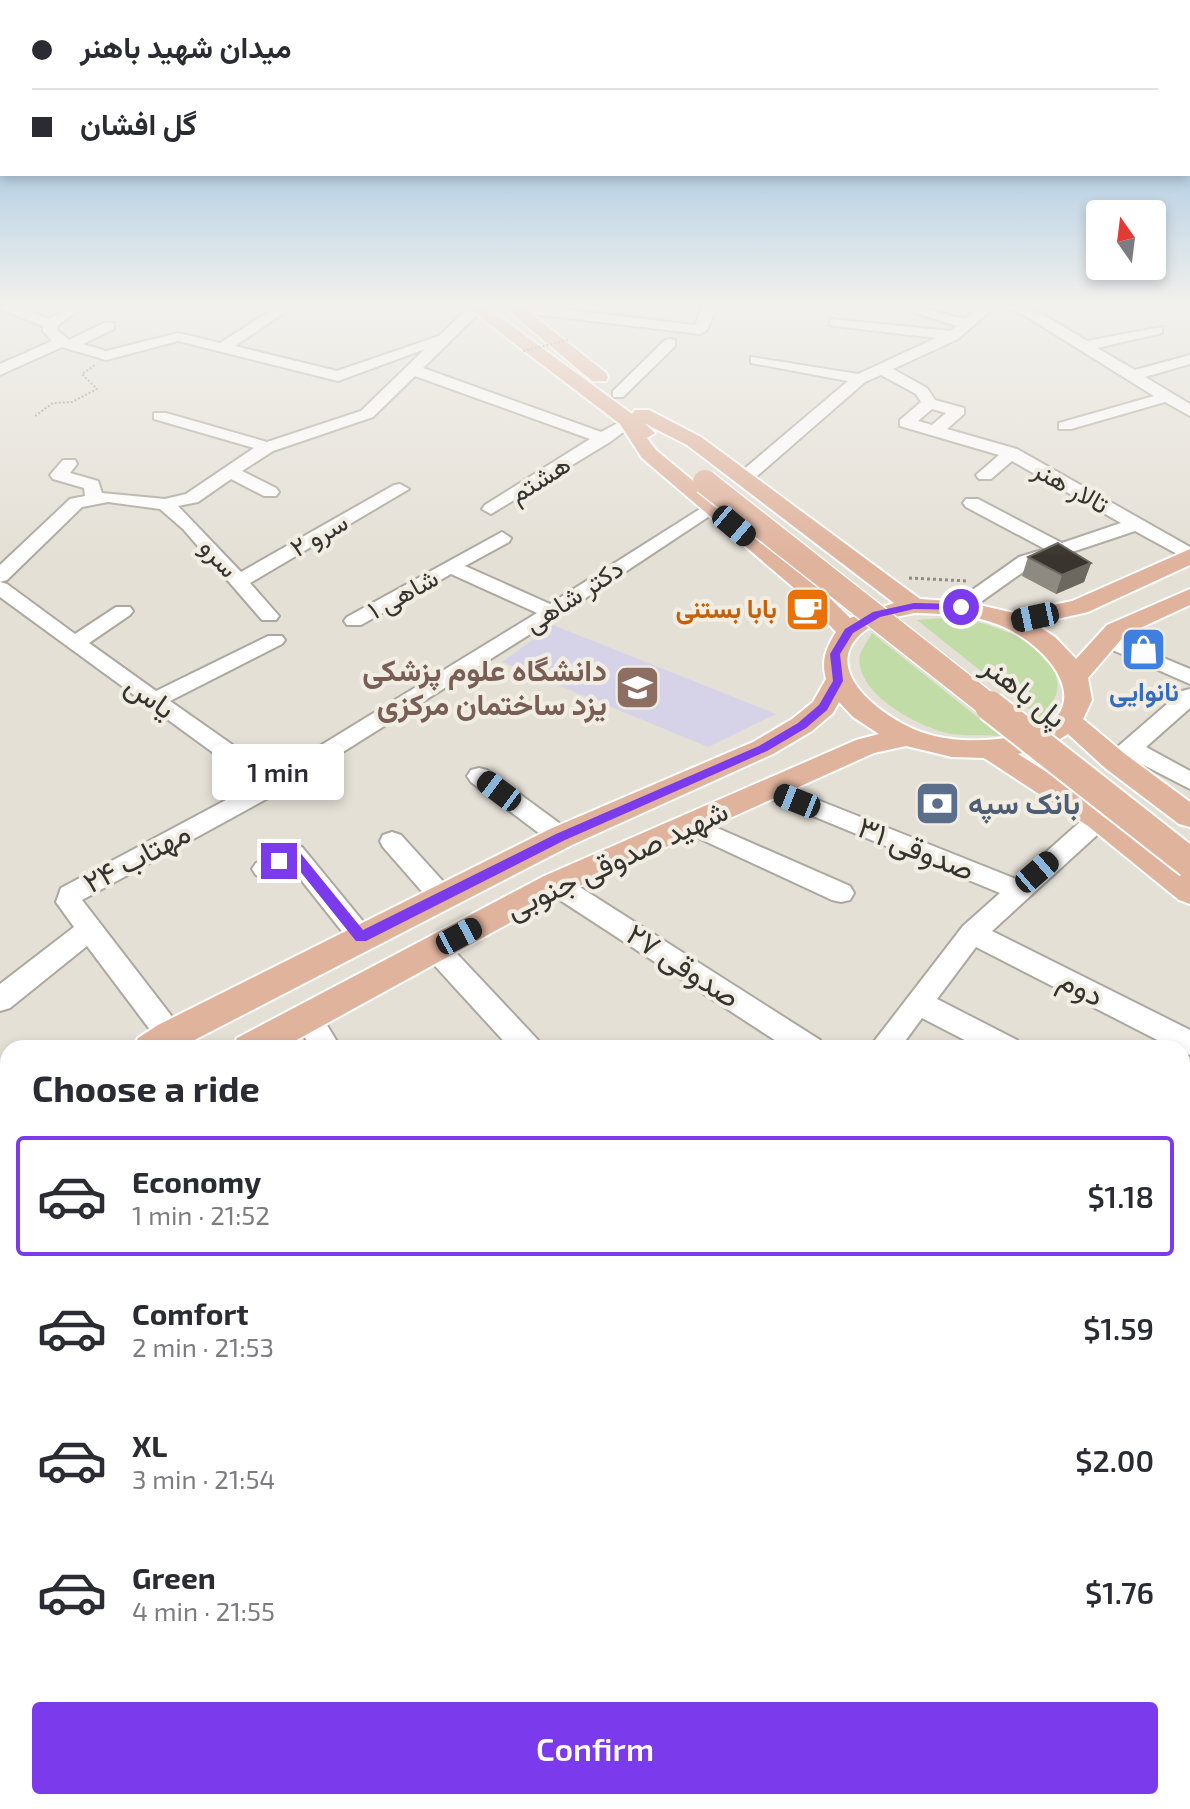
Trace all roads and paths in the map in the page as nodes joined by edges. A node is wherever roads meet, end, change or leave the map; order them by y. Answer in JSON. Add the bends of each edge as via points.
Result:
{"nodes":[{"id":1,"x":96,"y":388,"type":"edge"},
{"id":2,"x":394,"y":388,"type":"edge"},
{"id":3,"x":464,"y":388,"type":"edge"},
{"id":4,"x":592,"y":388,"type":"edge"},
{"id":5,"x":612,"y":388,"type":"edge"},
{"id":6,"x":624,"y":388,"type":"edge"},
{"id":7,"x":848,"y":388,"type":"edge"},
{"id":8,"x":917,"y":388,"type":"edge"},
{"id":9,"x":1154,"y":388,"type":"edge"},
{"id":10,"x":618,"y":394,"type":"junction"},
{"id":11,"x":929,"y":403,"type":"junction"},
{"id":12,"x":1181,"y":404,"type":"edge"},
{"id":13,"x":35,"y":416,"type":"dead end"},
{"id":14,"x":160,"y":416,"type":"dead end"},
{"id":15,"x":644,"y":424,"type":"junction"},
{"id":16,"x":1065,"y":426,"type":"dead end"},
{"id":17,"x":940,"y":433,"type":"junction"},
{"id":18,"x":604,"y":439,"type":"junction"},
{"id":19,"x":267,"y":447,"type":"junction"},
{"id":20,"x":1011,"y":453,"type":"junction"},
{"id":21,"x":69,"y":464,"type":"dead end"},
{"id":22,"x":230,"y":472,"type":"junction"},
{"id":23,"x":985,"y":475,"type":"dead end"},
{"id":24,"x":720,"y":486,"type":"junction"},
{"id":25,"x":400,"y":489,"type":"dead end"},
{"id":26,"x":270,"y":492,"type":"dead end"},
{"id":27,"x":94,"y":498,"type":"junction"},
{"id":28,"x":972,"y":503,"type":"dead end"},
{"id":29,"x":165,"y":504,"type":"junction"},
{"id":30,"x":491,"y":509,"type":"dead end"},
{"id":31,"x":1138,"y":524,"type":"junction"},
{"id":32,"x":502,"y":538,"type":"dead end"},
{"id":33,"x":1060,"y":549,"type":"junction"},
{"id":34,"x":1190,"y":555,"type":"edge"},
{"id":35,"x":451,"y":567,"type":"junction"},
{"id":36,"x":869,"y":572,"type":"junction"},
{"id":37,"x":0,"y":576,"type":"edge"},
{"id":38,"x":239,"y":581,"type":"junction"},
{"id":39,"x":802,"y":583,"type":"junction"},
{"id":40,"x":990,"y":585,"type":"junction"},
{"id":41,"x":0,"y":588,"type":"edge"},
{"id":42,"x":1190,"y":596,"type":"edge"},
{"id":43,"x":914,"y":606,"type":"junction"},
{"id":44,"x":961,"y":607,"type":"junction"},
{"id":45,"x":1079,"y":607,"type":"junction"},
{"id":46,"x":123,"y":611,"type":"dead end"},
{"id":47,"x":551,"y":612,"type":"junction"},
{"id":48,"x":269,"y":616,"type":"dead end"},
{"id":49,"x":354,"y":621,"type":"dead end"},
{"id":50,"x":1013,"y":621,"type":"junction"},
{"id":51,"x":849,"y":631,"type":"junction"},
{"id":52,"x":1111,"y":635,"type":"junction"},
{"id":53,"x":275,"y":640,"type":"dead end"},
{"id":54,"x":75,"y":643,"type":"junction"},
{"id":55,"x":1076,"y":675,"type":"junction"},
{"id":56,"x":1190,"y":677,"type":"edge"},
{"id":57,"x":838,"y":681,"type":"junction"},
{"id":58,"x":1190,"y":696,"type":"edge"},
{"id":59,"x":155,"y":700,"type":"junction"},
{"id":60,"x":1069,"y":721,"type":"junction"},
{"id":61,"x":908,"y":737,"type":"junction"},
{"id":62,"x":763,"y":748,"type":"junction"},
{"id":63,"x":993,"y":751,"type":"junction"},
{"id":64,"x":1124,"y":755,"type":"junction"},
{"id":65,"x":479,"y":776,"type":"dead end"},
{"id":66,"x":1190,"y":781,"type":"edge"},
{"id":67,"x":783,"y":784,"type":"junction"},
{"id":68,"x":273,"y":785,"type":"junction"},
{"id":69,"x":1052,"y":789,"type":"junction"},
{"id":70,"x":1190,"y":817,"type":"edge"},
{"id":71,"x":1099,"y":819,"type":"junction"},
{"id":72,"x":690,"y":824,"type":"junction"},
{"id":73,"x":561,"y":837,"type":"junction"},
{"id":74,"x":392,"y":841,"type":"dead end"},
{"id":75,"x":1190,"y":842,"type":"edge"},
{"id":76,"x":1190,"y":863,"type":"edge"},
{"id":77,"x":265,"y":869,"type":"dead end"},
{"id":78,"x":555,"y":884,"type":"junction"},
{"id":79,"x":1017,"y":890,"type":"junction"},
{"id":80,"x":1190,"y":892,"type":"edge"},
{"id":81,"x":841,"y":893,"type":"dead end"},
{"id":82,"x":441,"y":896,"type":"junction"},
{"id":83,"x":91,"y":928,"type":"junction"},
{"id":84,"x":972,"y":933,"type":"junction"},
{"id":85,"x":361,"y":937,"type":"junction"},
{"id":86,"x":435,"y":948,"type":"junction"},
{"id":87,"x":0,"y":1000,"type":"edge"},
{"id":88,"x":919,"y":1003,"type":"junction"},
{"id":89,"x":307,"y":1017,"type":"junction"},
{"id":90,"x":159,"y":1040,"type":"edge"},
{"id":91,"x":162,"y":1040,"type":"edge"},
{"id":92,"x":265,"y":1040,"type":"edge"},
{"id":93,"x":322,"y":1040,"type":"edge"},
{"id":94,"x":521,"y":1040,"type":"edge"},
{"id":95,"x":798,"y":1040,"type":"edge"},
{"id":96,"x":889,"y":1040,"type":"edge"},
{"id":97,"x":987,"y":1040,"type":"edge"},
{"id":98,"x":1184,"y":1040,"type":"edge"}],
"edges":[{"from":1,"to":13,"type":"path","via":[[72,402],[53,403]]},
{"from":2,"to":19,"type":"street","via":[[367,414]]},
{"from":3,"to":18,"type":"street"},
{"from":4,"to":15,"type":"main road"},
{"from":5,"to":10,"type":"main road"},
{"from":6,"to":10,"type":"street"},
{"from":7,"to":24,"type":"street","name":"دکتر شاهی"},
{"from":8,"to":11,"type":"street"},
{"from":9,"to":12,"type":"street"},
{"from":10,"to":15,"type":"main road"},
{"from":11,"to":17,"type":"street","via":[[958,411]]},
{"from":11,"to":17,"type":"street","via":[[906,423]]},
{"from":12,"to":16,"type":"street"},
{"from":14,"to":19,"type":"street"},
{"from":15,"to":18,"type":"street","name":"هشتم"},
{"from":15,"to":24,"type":"main road","via":[[694,441]]},
{"from":15,"to":24,"type":"main road","via":[[635,436],[649,454]]},
{"from":17,"to":20,"type":"street","name":"تالار هنر"},
{"from":18,"to":30,"type":"street","name":"هشتم"},
{"from":19,"to":22,"type":"street"},
{"from":20,"to":23,"type":"street"},
{"from":20,"to":31,"type":"street","name":"تالار هنر"},
{"from":21,"to":27,"type":"street","via":[[59,475],[92,485]]},
{"from":22,"to":26,"type":"street"},
{"from":22,"to":29,"type":"street","via":[[192,498]]},
{"from":24,"to":36,"type":"main road"},
{"from":24,"to":39,"type":"main road"},
{"from":24,"to":47,"type":"street","name":"دکتر شاهی"},
{"from":24,"to":75,"type":"main road","name":"پل باهنر"},
{"from":24,"to":76,"type":"main road","name":"پل باهنر","bridge":true},
{"from":25,"to":38,"type":"street","name":"سرو ۲"},
{"from":27,"to":29,"type":"street"},
{"from":27,"to":37,"type":"street","via":[[76,503]]},
{"from":28,"to":33,"type":"street"},
{"from":29,"to":38,"type":"street","name":"سرو"},
{"from":31,"to":33,"type":"street"},
{"from":31,"to":34,"type":"street","name":"تالار هنر"},
{"from":32,"to":35,"type":"street","name":"شاهی ۱"},
{"from":33,"to":40,"type":"street","via":[[1026,561]]},
{"from":34,"to":45,"type":"main road"},
{"from":35,"to":47,"type":"street","name":"شاهی ۱"},
{"from":35,"to":49,"type":"street","name":"شاهی ۱"},
{"from":36,"to":39,"type":"main road"},
{"from":36,"to":40,"type":"path"},
{"from":36,"to":43,"type":"main road"},
{"from":38,"to":48,"type":"street","name":"سرو"},
{"from":39,"to":51,"type":"main road"},
{"from":40,"to":44,"type":"street"},
{"from":41,"to":54,"type":"street","name":"یاس"},
{"from":42,"to":52,"type":"main road"},
{"from":43,"to":44,"type":"main road"},
{"from":43,"to":51,"type":"main road","via":[[877,614]]},
{"from":44,"to":50,"type":"main road"},
{"from":45,"to":50,"type":"main road"},
{"from":45,"to":52,"type":"main road","via":[[1082,619]]},
{"from":46,"to":54,"type":"street"},
{"from":47,"to":68,"type":"street","name":"دکتر شاهی"},
{"from":50,"to":55,"type":"main road","via":[[1052,645]]},
{"from":51,"to":57,"type":"main road","via":[[835,654]]},
{"from":52,"to":55,"type":"main road"},
{"from":52,"to":56,"type":"street"},
{"from":53,"to":59,"type":"street"},
{"from":54,"to":59,"type":"street","name":"یاس"},
{"from":55,"to":60,"type":"main road","via":[[1079,699]]},
{"from":57,"to":61,"type":"main road","via":[[863,713]]},
{"from":57,"to":62,"type":"main road","name":"شهید صدوقی جنوبی","via":[[823,707]]},
{"from":58,"to":64,"type":"street"},
{"from":59,"to":68,"type":"street","name":"یاس"},
{"from":60,"to":63,"type":"main road","via":[[1039,741]]},
{"from":60,"to":64,"type":"main road"},
{"from":61,"to":63,"type":"main road","via":[[950,748]]},
{"from":61,"to":67,"type":"main road","name":"شهید صدوقی جنوبی","via":[[866,746]]},
{"from":62,"to":67,"type":"main road","via":[[795,767]]},
{"from":62,"to":73,"type":"main road","name":"شهید صدوقی جنوبی"},
{"from":63,"to":69,"type":"main road"},
{"from":64,"to":66,"type":"street"},
{"from":64,"to":69,"type":"main road"},
{"from":64,"to":70,"type":"main road"},
{"from":65,"to":73,"type":"street"},
{"from":67,"to":72,"type":"main road","name":"شهید صدوقی جنوبی"},
{"from":67,"to":79,"type":"street","name":"صدوقی ۳۱"},
{"from":68,"to":83,"type":"street","name":"مهتاب ۲۴","via":[[76,890],[69,902]]},
{"from":69,"to":71,"type":"main road"},
{"from":71,"to":79,"type":"street"},
{"from":71,"to":80,"type":"main road"},
{"from":72,"to":78,"type":"main road","name":"شهید صدوقی جنوبی"},
{"from":72,"to":81,"type":"street"},
{"from":73,"to":82,"type":"main road","name":"شهید صدوقی جنوبی"},
{"from":74,"to":82,"type":"street"},
{"from":77,"to":85,"type":"street","via":[[293,853]]},
{"from":78,"to":86,"type":"main road","name":"شهید صدوقی جنوبی"},
{"from":78,"to":95,"type":"street","name":"صدوقی ۲۷"},
{"from":79,"to":84,"type":"street"},
{"from":82,"to":85,"type":"main road","name":"شهید صدوقی جنوبی"},
{"from":83,"to":87,"type":"street"},
{"from":83,"to":90,"type":"street","name":"مهتاب ۲۴"},
{"from":84,"to":88,"type":"street"},
{"from":84,"to":98,"type":"street","name":"دوم"},
{"from":85,"to":91,"type":"main road","name":"شهید صدوقی جنوبی"},
{"from":86,"to":89,"type":"main road","name":"شهید صدوقی جنوبی"},
{"from":86,"to":94,"type":"street"},
{"from":88,"to":96,"type":"street"},
{"from":88,"to":97,"type":"street"},
{"from":89,"to":92,"type":"main road","name":"شهید صدوقی جنوبی"},
{"from":89,"to":93,"type":"street"}]}
